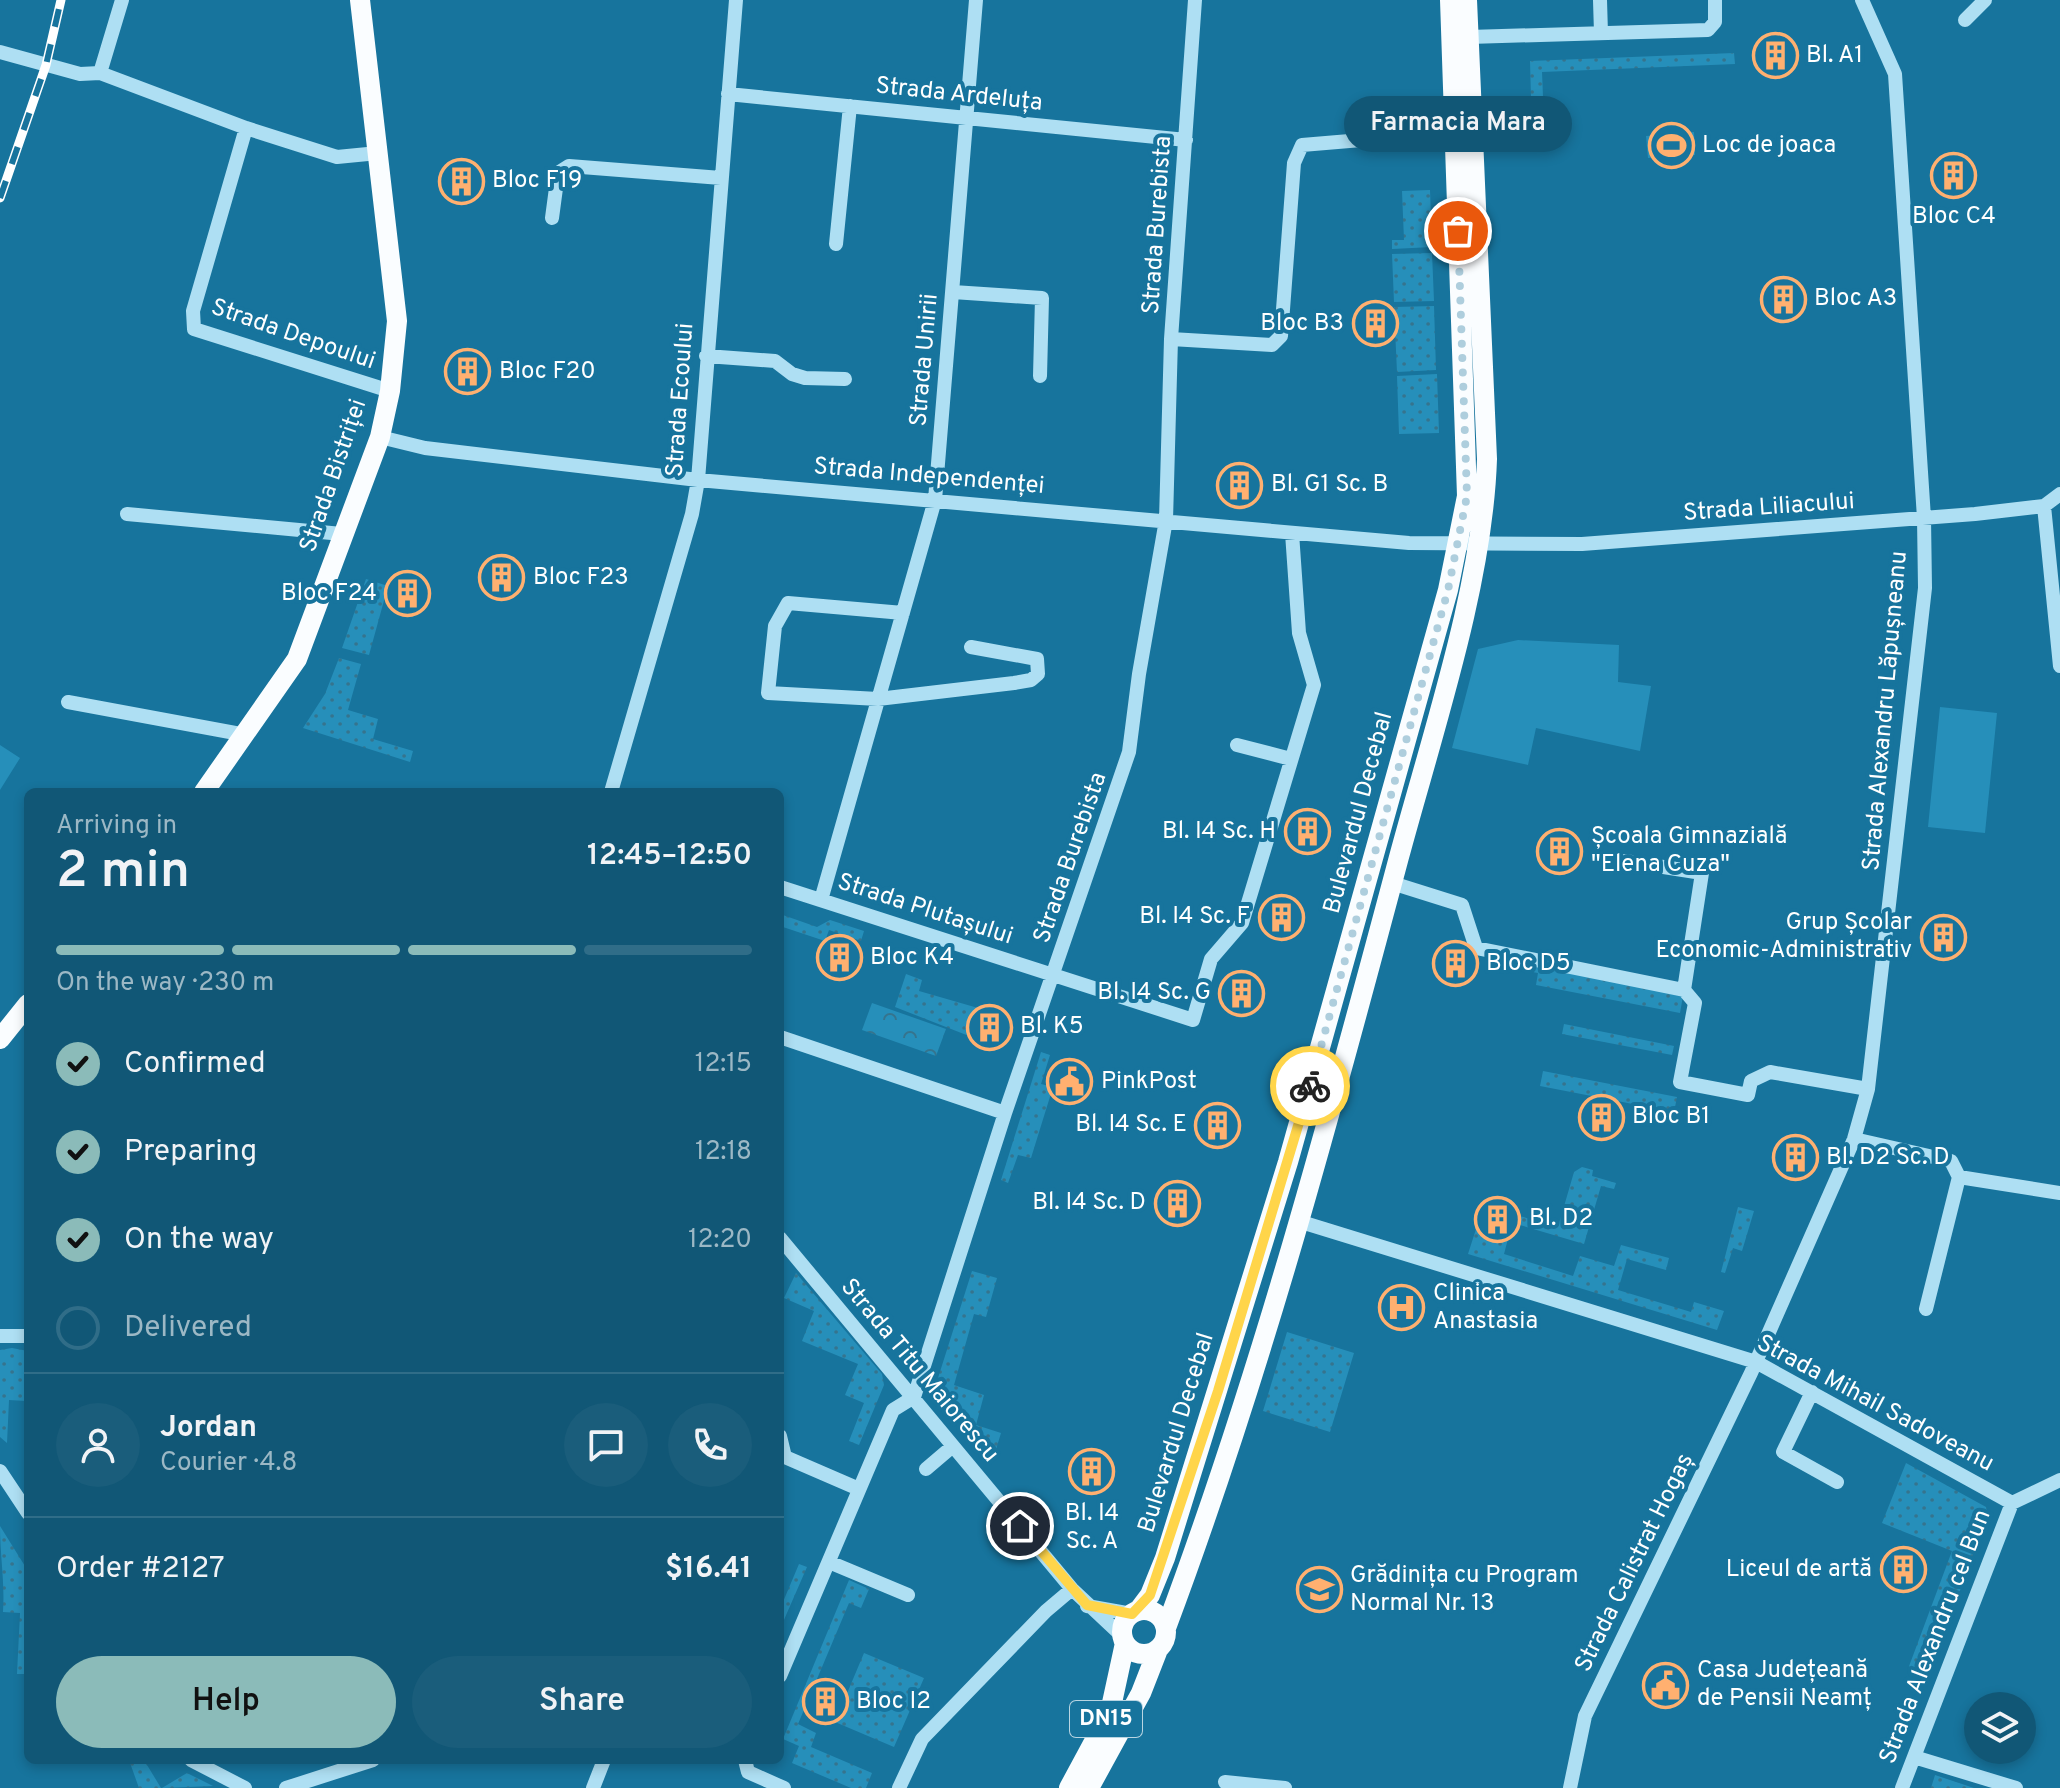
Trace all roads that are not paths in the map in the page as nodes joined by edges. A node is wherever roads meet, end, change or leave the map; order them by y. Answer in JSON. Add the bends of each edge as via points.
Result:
{"nodes":[{"id":1,"x":122,"y":0,"type":"edge"},
{"id":2,"x":360,"y":0,"type":"edge"},
{"id":3,"x":736,"y":0,"type":"edge"},
{"id":4,"x":976,"y":0,"type":"edge"},
{"id":5,"x":1195,"y":0,"type":"edge"},
{"id":6,"x":1450,"y":0,"type":"edge"},
{"id":7,"x":1467,"y":0,"type":"edge"},
{"id":8,"x":1600,"y":0,"type":"edge"},
{"id":9,"x":1715,"y":0,"type":"edge"},
{"id":10,"x":1862,"y":0,"type":"edge"},
{"id":11,"x":1985,"y":0,"type":"edge"},
{"id":12,"x":1965,"y":20,"type":"dead end"},
{"id":13,"x":1601,"y":33,"type":"junction"},
{"id":14,"x":1469,"y":37,"type":"junction"},
{"id":15,"x":0,"y":52,"type":"edge"},
{"id":16,"x":100,"y":73,"type":"junction"},
{"id":17,"x":728,"y":94,"type":"junction"},
{"id":18,"x":850,"y":106,"type":"junction"},
{"id":19,"x":968,"y":118,"type":"junction"},
{"id":20,"x":246,"y":128,"type":"junction"},
{"id":21,"x":1397,"y":137,"type":"dead end"},
{"id":22,"x":1186,"y":140,"type":"junction"},
{"id":23,"x":378,"y":153,"type":"junction"},
{"id":24,"x":721,"y":178,"type":"junction"},
{"id":25,"x":552,"y":218,"type":"dead end"},
{"id":26,"x":836,"y":244,"type":"dead end"},
{"id":27,"x":953,"y":292,"type":"junction"},
{"id":28,"x":1171,"y":339,"type":"junction"},
{"id":29,"x":706,"y":356,"type":"junction"},
{"id":30,"x":1040,"y":376,"type":"dead end"},
{"id":31,"x":845,"y":379,"type":"dead end"},
{"id":32,"x":390,"y":391,"type":"junction"},
{"id":33,"x":380,"y":437,"type":"junction"},
{"id":34,"x":698,"y":480,"type":"junction"},
{"id":35,"x":2060,"y":494,"type":"edge"},
{"id":36,"x":935,"y":500,"type":"junction"},
{"id":37,"x":2044,"y":506,"type":"junction"},
{"id":38,"x":127,"y":514,"type":"dead end"},
{"id":39,"x":1924,"y":518,"type":"junction"},
{"id":40,"x":1166,"y":520,"type":"junction"},
{"id":41,"x":1292,"y":533,"type":"junction"},
{"id":42,"x":342,"y":534,"type":"junction"},
{"id":43,"x":1468,"y":542,"type":"junction"},
{"id":44,"x":903,"y":613,"type":"junction"},
{"id":45,"x":971,"y":647,"type":"dead end"},
{"id":46,"x":2060,"y":666,"type":"edge"},
{"id":47,"x":878,"y":699,"type":"junction"},
{"id":48,"x":68,"y":702,"type":"dead end"},
{"id":49,"x":246,"y":735,"type":"junction"},
{"id":50,"x":1237,"y":745,"type":"dead end"},
{"id":51,"x":1291,"y":759,"type":"junction"},
{"id":52,"x":207,"y":788,"type":"edge"},
{"id":53,"x":612,"y":788,"type":"edge"},
{"id":54,"x":1625,"y":861,"type":"dead end"},
{"id":55,"x":1392,"y":883,"type":"junction"},
{"id":56,"x":784,"y":888,"type":"edge"},
{"id":57,"x":821,"y":900,"type":"junction"},
{"id":58,"x":1055,"y":975,"type":"junction"},
{"id":59,"x":1684,"y":990,"type":"junction"},
{"id":60,"x":24,"y":1009,"type":"edge"},
{"id":61,"x":784,"y":1038,"type":"edge"},
{"id":62,"x":0,"y":1039,"type":"edge"},
{"id":63,"x":1868,"y":1089,"type":"junction"},
{"id":64,"x":1005,"y":1113,"type":"junction"},
{"id":65,"x":1854,"y":1139,"type":"junction"},
{"id":66,"x":1959,"y":1177,"type":"junction"},
{"id":67,"x":2060,"y":1193,"type":"edge"},
{"id":68,"x":1298,"y":1221,"type":"junction"},
{"id":69,"x":784,"y":1243,"type":"edge"},
{"id":70,"x":1926,"y":1309,"type":"dead end"},
{"id":71,"x":0,"y":1336,"type":"edge"},
{"id":72,"x":24,"y":1336,"type":"edge"},
{"id":73,"x":1756,"y":1362,"type":"junction"},
{"id":74,"x":1812,"y":1392,"type":"junction"},
{"id":75,"x":914,"y":1397,"type":"junction"},
{"id":76,"x":953,"y":1446,"type":"junction"},
{"id":77,"x":784,"y":1453,"type":"edge"},
{"id":78,"x":926,"y":1469,"type":"dead end"},
{"id":79,"x":0,"y":1471,"type":"edge"},
{"id":80,"x":2060,"y":1480,"type":"edge"},
{"id":81,"x":1837,"y":1482,"type":"dead end"},
{"id":82,"x":859,"y":1489,"type":"junction"},
{"id":83,"x":2012,"y":1503,"type":"junction"},
{"id":84,"x":24,"y":1505,"type":"edge"},
{"id":85,"x":829,"y":1562,"type":"junction"},
{"id":86,"x":1072,"y":1589,"type":"junction"},
{"id":87,"x":908,"y":1595,"type":"dead end"},
{"id":88,"x":1087,"y":1605,"type":"junction"},
{"id":89,"x":1135,"y":1612,"type":"junction"},
{"id":90,"x":1166,"y":1628,"type":"junction"},
{"id":91,"x":1123,"y":1640,"type":"junction"},
{"id":92,"x":1157,"y":1652,"type":"junction"},
{"id":93,"x":784,"y":1667,"type":"edge"},
{"id":94,"x":1914,"y":1757,"type":"junction"},
{"id":95,"x":199,"y":1764,"type":"edge"},
{"id":96,"x":361,"y":1764,"type":"edge"},
{"id":97,"x":602,"y":1764,"type":"edge"},
{"id":98,"x":747,"y":1766,"type":"edge"},
{"id":99,"x":1225,"y":1782,"type":"dead end"},
{"id":100,"x":243,"y":1787,"type":"edge"},
{"id":101,"x":286,"y":1788,"type":"edge"},
{"id":102,"x":593,"y":1788,"type":"edge"},
{"id":103,"x":742,"y":1788,"type":"edge"},
{"id":104,"x":784,"y":1788,"type":"edge"},
{"id":105,"x":899,"y":1788,"type":"edge"},
{"id":106,"x":1069,"y":1788,"type":"edge"},
{"id":107,"x":1089,"y":1788,"type":"edge"},
{"id":108,"x":1285,"y":1788,"type":"edge"},
{"id":109,"x":1570,"y":1788,"type":"edge"},
{"id":110,"x":1902,"y":1788,"type":"edge"},
{"id":111,"x":2016,"y":1788,"type":"edge"}],
"edges":[{"from":1,"to":16,"type":"street"},
{"from":2,"to":23,"type":"main road","name":"Strada Bistriței"},
{"from":3,"to":17,"type":"street","name":"Strada Ecoului"},
{"from":4,"to":19,"type":"street","name":"Strada Unirii"},
{"from":5,"to":22,"type":"street","name":"Strada Burebista"},
{"from":6,"to":43,"type":"main road","name":"Bulevardul Decebal","number":"DN15"},
{"from":7,"to":14,"type":"main road","name":"Bulevardul Decebal","number":"DN15"},
{"from":8,"to":13,"type":"street"},
{"from":9,"to":13,"type":"street","via":[[1715,22],[1708,30]]},
{"from":10,"to":39,"type":"street","name":"Strada Alexandru Lăpușneanu","via":[[1895,74]]},
{"from":11,"to":12,"type":"street"},
{"from":13,"to":14,"type":"street"},
{"from":14,"to":43,"type":"main road","name":"Bulevardul Decebal","number":"DN15","via":[[1487,459],[1486,496]]},
{"from":15,"to":16,"type":"street","via":[[80,74]]},
{"from":16,"to":20,"type":"street"},
{"from":17,"to":18,"type":"street","name":"Strada Ardeluța"},
{"from":17,"to":24,"type":"street","name":"Strada Ecoului"},
{"from":18,"to":19,"type":"street","name":"Strada Ardeluța"},
{"from":18,"to":26,"type":"street"},
{"from":19,"to":22,"type":"street","name":"Strada Ardeluța"},
{"from":19,"to":27,"type":"street","name":"Strada Unirii"},
{"from":20,"to":23,"type":"street","via":[[337,157]]},
{"from":20,"to":32,"type":"street","name":"Strada Depoului","via":[[193,311],[194,329]]},
{"from":21,"to":28,"type":"street","via":[[1302,145],[1294,163],[1281,336],[1272,345]]},
{"from":22,"to":28,"type":"street","name":"Strada Burebista"},
{"from":23,"to":32,"type":"main road","name":"Strada Bistriței","via":[[397,321]]},
{"from":24,"to":25,"type":"street","via":[[569,166],[558,173]]},
{"from":24,"to":29,"type":"street","name":"Strada Ecoului"},
{"from":27,"to":30,"type":"street","via":[[1042,298]]},
{"from":27,"to":36,"type":"street","name":"Strada Unirii"},
{"from":28,"to":40,"type":"street","name":"Strada Burebista"},
{"from":29,"to":31,"type":"street","via":[[775,361],[805,378]]},
{"from":29,"to":34,"type":"street","name":"Strada Ecoului"},
{"from":32,"to":33,"type":"main road","name":"Strada Bistriței"},
{"from":33,"to":34,"type":"street","name":"Strada Independenței","via":[[425,448]]},
{"from":33,"to":42,"type":"main road","name":"Strada Bistriței"},
{"from":34,"to":36,"type":"street","name":"Strada Independenței"},
{"from":34,"to":53,"type":"street","name":"Strada Ecoului"},
{"from":35,"to":37,"type":"street"},
{"from":36,"to":40,"type":"street","name":"Strada Independenței"},
{"from":36,"to":44,"type":"street","name":"Strada Unirii"},
{"from":37,"to":39,"type":"street","name":"Strada Liliacului"},
{"from":37,"to":46,"type":"street"},
{"from":38,"to":42,"type":"street"},
{"from":39,"to":43,"type":"street","name":"Strada Liliacului","via":[[1582,544]]},
{"from":39,"to":63,"type":"street","name":"Strada Alexandru Lăpușneanu","via":[[1925,588]]},
{"from":40,"to":41,"type":"street","name":"Strada Independenței"},
{"from":40,"to":58,"type":"street","name":"Strada Burebista","via":[[1129,752]]},
{"from":41,"to":43,"type":"street","name":"Strada Independenței","via":[[1409,543]]},
{"from":41,"to":51,"type":"street","via":[[1299,633],[1314,685]]},
{"from":42,"to":49,"type":"main road","name":"Strada Bistriței","via":[[297,659]]},
{"from":43,"to":55,"type":"main road","name":"Bulevardul Decebal","number":"DN15","via":[[1470,586]]},
{"from":43,"to":89,"type":"main road","name":"Bulevardul Decebal","number":"DN15","via":[[1448,590],[1288,1162],[1165,1558],[1150,1595]]},
{"from":44,"to":47,"type":"street","name":"Strada Unirii"},
{"from":44,"to":47,"type":"street","via":[[788,603],[775,626],[768,693]]},
{"from":45,"to":47,"type":"street","via":[[1037,659],[1038,674],[1014,683]]},
{"from":47,"to":57,"type":"street","name":"Strada Unirii"},
{"from":48,"to":49,"type":"street"},
{"from":49,"to":52,"type":"main road","name":"Strada Bistriței"},
{"from":50,"to":51,"type":"street"},
{"from":51,"to":58,"type":"street","name":"Strada Plutașului","via":[[1242,923],[1211,959],[1193,1020]]},
{"from":54,"to":59,"type":"street","via":[[1702,873]]},
{"from":55,"to":59,"type":"street","via":[[1462,905],[1476,948]]},
{"from":55,"to":68,"type":"main road","name":"Bulevardul Decebal","number":"DN15"},
{"from":56,"to":57,"type":"street","name":"Strada Plutașului"},
{"from":57,"to":58,"type":"street","name":"Strada Plutașului"},
{"from":58,"to":64,"type":"street","name":"Strada Burebista"},
{"from":59,"to":63,"type":"street","via":[[1695,1003],[1680,1082],[1748,1095],[1751,1081],[1770,1072]]},
{"from":60,"to":62,"type":"main road"},
{"from":61,"to":64,"type":"street"},
{"from":63,"to":65,"type":"street","name":"Strada Alexandru Lăpușneanu"},
{"from":64,"to":75,"type":"street","name":"Strada Burebista"},
{"from":65,"to":66,"type":"street","via":[[1951,1161]]},
{"from":65,"to":73,"type":"street","name":"Strada Alexandru Lăpușneanu"},
{"from":66,"to":67,"type":"street"},
{"from":66,"to":70,"type":"street"},
{"from":68,"to":73,"type":"street","name":"Strada Mihail Sadoveanu"},
{"from":68,"to":90,"type":"main road","name":"Bulevardul Decebal","number":"DN15"},
{"from":69,"to":75,"type":"street","name":"Strada Titu Maiorescu"},
{"from":71,"to":72,"type":"street"},
{"from":73,"to":74,"type":"street","name":"Strada Mihail Sadoveanu"},
{"from":73,"to":109,"type":"street","name":"Strada Calistrat Hogaș","via":[[1585,1716]]},
{"from":74,"to":81,"type":"street","via":[[1783,1452]]},
{"from":74,"to":83,"type":"street","name":"Strada Mihail Sadoveanu"},
{"from":75,"to":76,"type":"street","name":"Strada Titu Maiorescu"},
{"from":75,"to":82,"type":"street","name":"Strada Burebista","via":[[893,1410]]},
{"from":76,"to":78,"type":"street"},
{"from":76,"to":86,"type":"street","name":"Strada Titu Maiorescu"},
{"from":77,"to":82,"type":"street"},
{"from":79,"to":84,"type":"street"},
{"from":80,"to":83,"type":"street","name":"Strada Mihail Sadoveanu"},
{"from":82,"to":85,"type":"street","name":"Strada Burebista"},
{"from":83,"to":94,"type":"street","name":"Strada Alexandru cel Bun"},
{"from":85,"to":87,"type":"street"},
{"from":85,"to":93,"type":"street","name":"Strada Burebista"},
{"from":86,"to":88,"type":"street","name":"Strada Titu Maiorescu"},
{"from":86,"to":105,"type":"street","via":[[922,1739]]},
{"from":88,"to":89,"type":"street"},
{"from":88,"to":91,"type":"street","name":"Strada Titu Maiorescu"},
{"from":89,"to":90,"type":"main road","via":[[1159,1615]]},
{"from":89,"to":91,"type":"main road","number":"DN15","via":[[1126,1619]]},
{"from":90,"to":92,"type":"main road","number":"DN15"},
{"from":91,"to":92,"type":"main road","via":[[1142,1655]]},
{"from":91,"to":106,"type":"main road","number":"DN15","via":[[1110,1712]]},
{"from":92,"to":107,"type":"main road","number":"DN15","via":[[1141,1693]]},
{"from":94,"to":110,"type":"street","name":"Strada Alexandru cel Bun"},
{"from":94,"to":111,"type":"street"},
{"from":95,"to":100,"type":"street"},
{"from":96,"to":101,"type":"street"},
{"from":97,"to":102,"type":"street"},
{"from":98,"to":103,"type":"street"},
{"from":98,"to":104,"type":"street"},
{"from":99,"to":108,"type":"street"}]}
